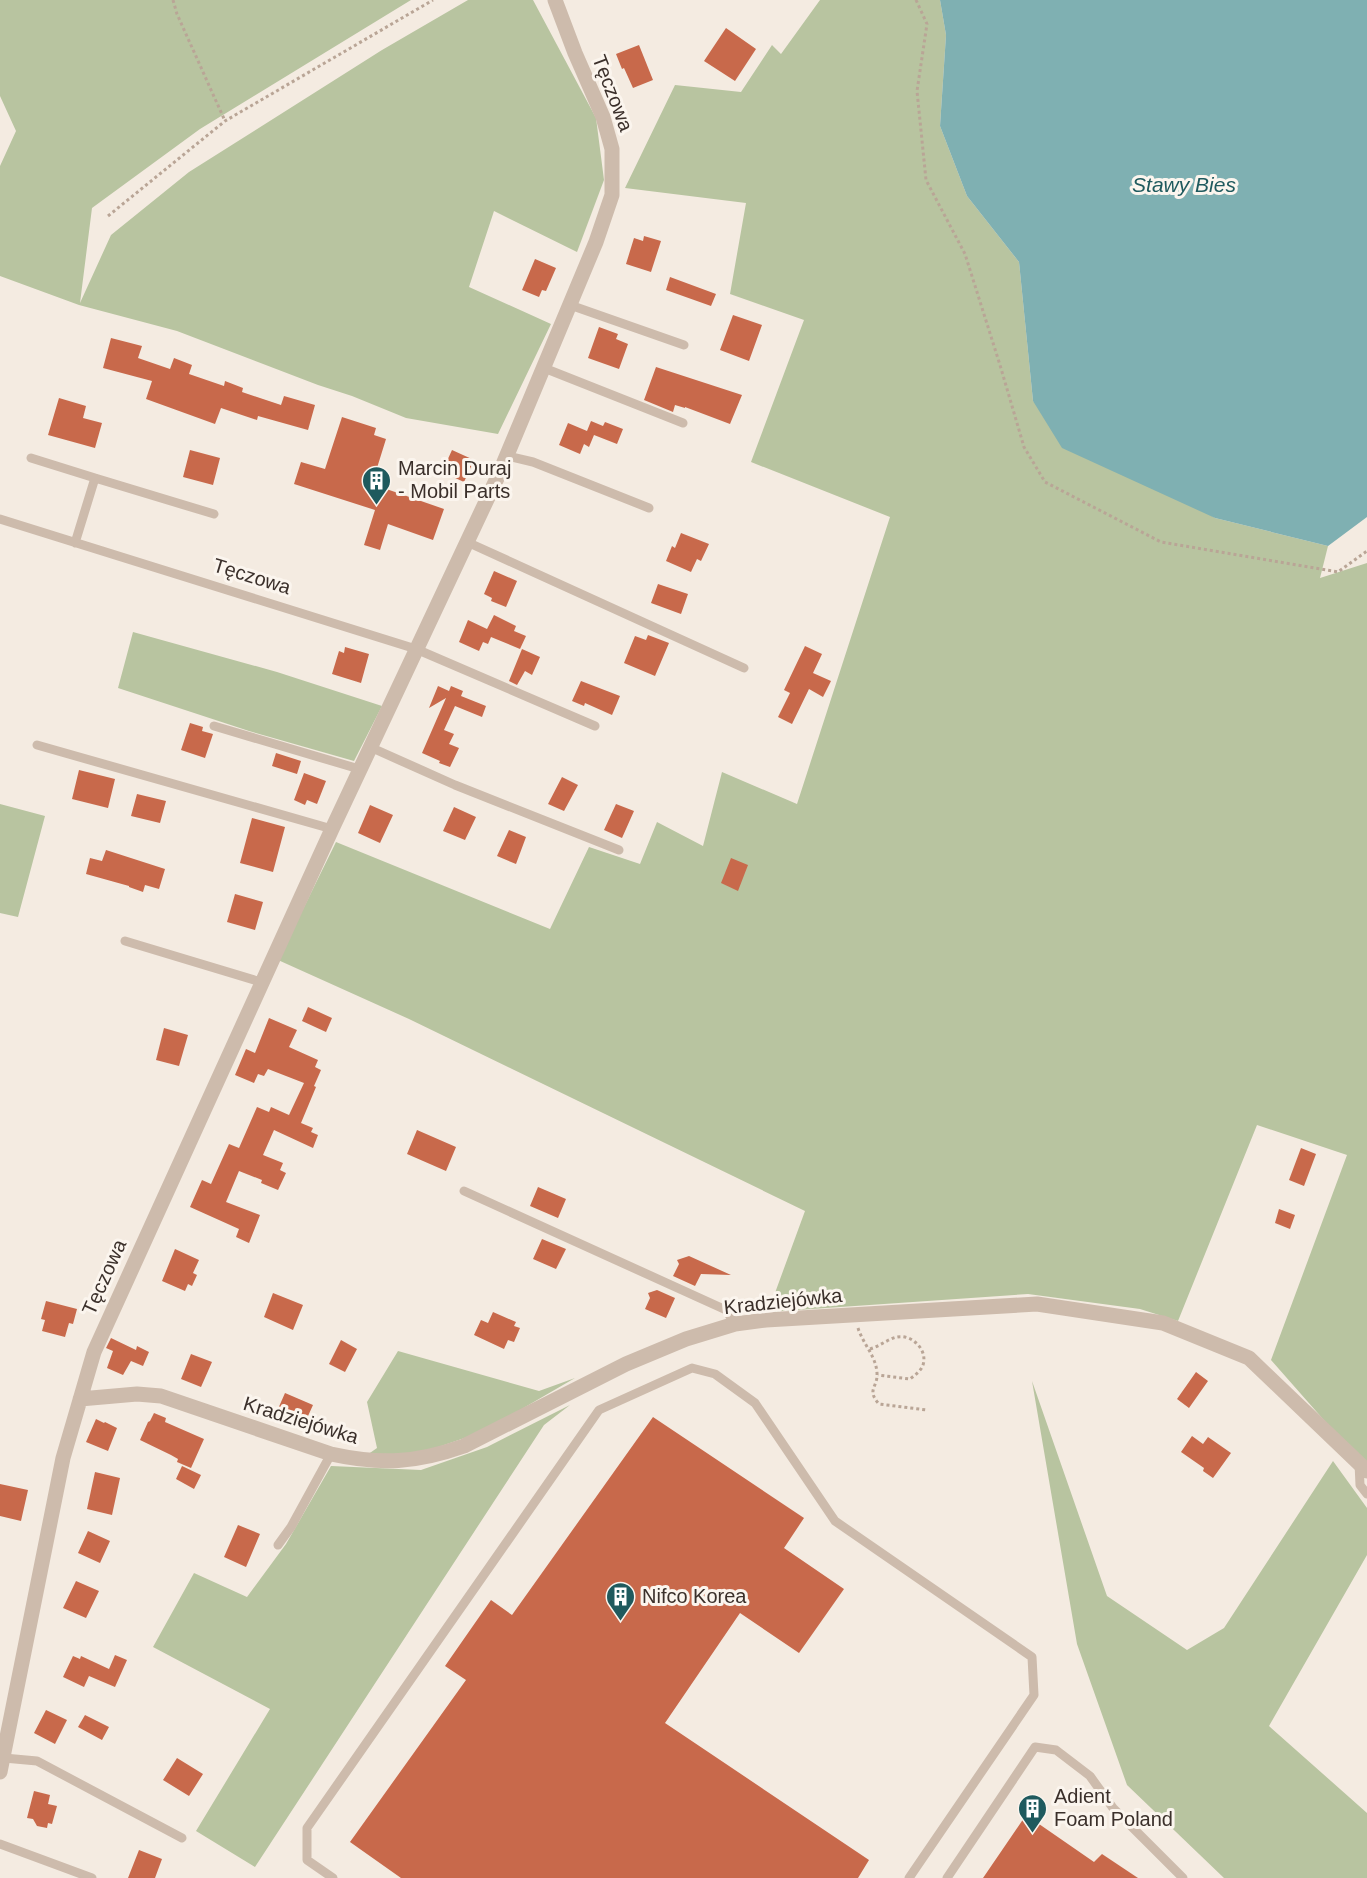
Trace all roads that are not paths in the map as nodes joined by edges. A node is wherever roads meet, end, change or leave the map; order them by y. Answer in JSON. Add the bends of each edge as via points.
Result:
{"nodes":[{"id":1,"x":555,"y":0,"type":"edge"},
{"id":2,"x":570,"y":305,"type":"junction"},
{"id":3,"x":684,"y":345,"type":"dead end"},
{"id":4,"x":544,"y":368,"type":"junction"},
{"id":5,"x":683,"y":423,"type":"dead end"},
{"id":6,"x":507,"y":456,"type":"junction"},
{"id":7,"x":31,"y":458,"type":"dead end"},
{"id":8,"x":95,"y":478,"type":"junction"},
{"id":9,"x":648,"y":507,"type":"dead end"},
{"id":10,"x":214,"y":514,"type":"dead end"},
{"id":11,"x":0,"y":519,"type":"edge"},
{"id":12,"x":467,"y":542,"type":"junction"},
{"id":13,"x":75,"y":543,"type":"junction"},
{"id":14,"x":416,"y":649,"type":"junction"},
{"id":15,"x":744,"y":668,"type":"dead end"},
{"id":16,"x":214,"y":726,"type":"dead end"},
{"id":17,"x":595,"y":726,"type":"dead end"},
{"id":18,"x":38,"y":745,"type":"dead end"},
{"id":19,"x":370,"y":747,"type":"junction"},
{"id":20,"x":359,"y":769,"type":"junction"},
{"id":21,"x":332,"y":829,"type":"junction"},
{"id":22,"x":619,"y":850,"type":"dead end"},
{"id":23,"x":125,"y":941,"type":"dead end"},
{"id":24,"x":261,"y":982,"type":"junction"},
{"id":25,"x":464,"y":1191,"type":"dead end"},
{"id":26,"x":735,"y":1324,"type":"junction"},
{"id":27,"x":80,"y":1399,"type":"junction"},
{"id":28,"x":331,"y":1454,"type":"junction"},
{"id":29,"x":1363,"y":1467,"type":"edge"},
{"id":30,"x":1367,"y":1494,"type":"edge"},
{"id":31,"x":278,"y":1545,"type":"dead end"},
{"id":32,"x":2,"y":1765,"type":"edge"},
{"id":33,"x":182,"y":1838,"type":"dead end"},
{"id":34,"x":0,"y":1844,"type":"edge"},
{"id":35,"x":92,"y":1878,"type":"edge"},
{"id":36,"x":333,"y":1878,"type":"edge"},
{"id":37,"x":909,"y":1878,"type":"edge"},
{"id":38,"x":947,"y":1878,"type":"edge"},
{"id":39,"x":1183,"y":1878,"type":"edge"}],
"edges":[{"from":1,"to":2,"type":"street","name":"Tęczowa","via":[[603,117],[612,149],[612,195]]},
{"from":2,"to":3,"type":"lane"},
{"from":2,"to":4,"type":"street","name":"Tęczowa"},
{"from":4,"to":5,"type":"lane"},
{"from":4,"to":6,"type":"street","name":"Tęczowa"},
{"from":6,"to":9,"type":"lane","via":[[533,462]]},
{"from":6,"to":12,"type":"street","name":"Tęczowa"},
{"from":7,"to":8,"type":"lane"},
{"from":8,"to":10,"type":"lane"},
{"from":8,"to":13,"type":"lane"},
{"from":11,"to":13,"type":"lane","name":"Tęczowa"},
{"from":12,"to":14,"type":"street","name":"Tęczowa"},
{"from":12,"to":15,"type":"lane"},
{"from":13,"to":14,"type":"lane","name":"Tęczowa"},
{"from":14,"to":17,"type":"lane","name":"Tęczowa"},
{"from":14,"to":19,"type":"street","name":"Tęczowa"},
{"from":16,"to":20,"type":"lane"},
{"from":18,"to":21,"type":"lane"},
{"from":19,"to":20,"type":"street","name":"Tęczowa"},
{"from":19,"to":22,"type":"lane"},
{"from":20,"to":21,"type":"street","name":"Tęczowa"},
{"from":21,"to":24,"type":"street","name":"Tęczowa"},
{"from":23,"to":24,"type":"lane"},
{"from":24,"to":27,"type":"street","name":"Tęczowa","via":[[94,1352]]},
{"from":25,"to":26,"type":"lane","via":[[726,1310]]},
{"from":26,"to":28,"type":"street","name":"Kradziejówka","via":[[626,1364],[491,1434],[437,1456],[379,1462]]},
{"from":26,"to":29,"type":"street","name":"Kradziejówka","via":[[1037,1304],[1163,1323],[1249,1358]]},
{"from":27,"to":28,"type":"street","name":"Kradziejówka","via":[[161,1396]]},
{"from":27,"to":32,"type":"street","name":"Tęczowa","via":[[63,1458]]},
{"from":28,"to":31,"type":"lane"},
{"from":29,"to":30,"type":"lane","via":[[1360,1485]]},
{"from":32,"to":33,"type":"lane","via":[[37,1761]]},
{"from":34,"to":35,"type":"lane"},
{"from":36,"to":37,"type":"lane","via":[[307,1860],[307,1828],[599,1410],[692,1368],[715,1374],[755,1403],[835,1521],[1032,1657],[1034,1695]]},
{"from":38,"to":39,"type":"lane","via":[[1035,1747],[1056,1750],[1090,1776],[1113,1808]]}]}
